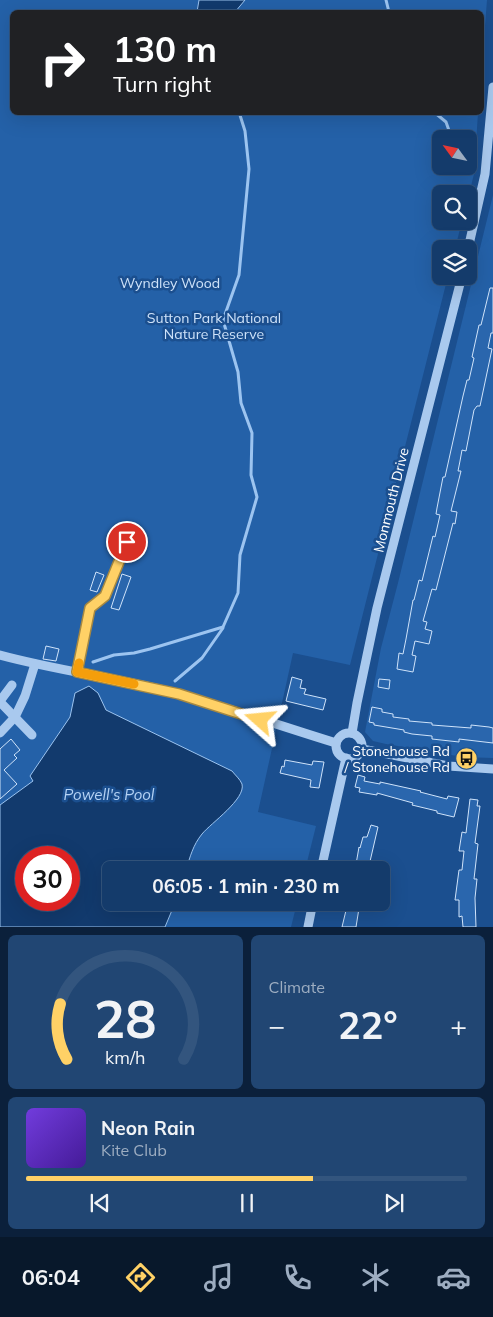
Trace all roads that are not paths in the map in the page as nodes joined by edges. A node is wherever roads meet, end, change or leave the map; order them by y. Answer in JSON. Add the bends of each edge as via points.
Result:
{"nodes":[{"id":1,"x":493,"y":88,"type":"edge"},
{"id":2,"x":489,"y":175,"type":"edge"},
{"id":3,"x":471,"y":240,"type":"edge"},
{"id":4,"x":460,"y":285,"type":"edge"},
{"id":5,"x":127,"y":542,"type":"dead end"},
{"id":6,"x":0,"y":655,"type":"edge"},
{"id":7,"x":35,"y":664,"type":"junction"},
{"id":8,"x":77,"y":672,"type":"junction"},
{"id":9,"x":12,"y":685,"type":"dead end"},
{"id":10,"x":0,"y":701,"type":"edge"},
{"id":11,"x":15,"y":718,"type":"junction"},
{"id":12,"x":0,"y":733,"type":"edge"},
{"id":13,"x":352,"y":733,"type":"junction"},
{"id":14,"x":32,"y":736,"type":"dead end"},
{"id":15,"x":336,"y":743,"type":"junction"},
{"id":16,"x":362,"y":749,"type":"junction"},
{"id":17,"x":346,"y":758,"type":"junction"},
{"id":18,"x":493,"y":769,"type":"edge"},
{"id":19,"x":323,"y":861,"type":"edge"},
{"id":20,"x":311,"y":911,"type":"edge"},
{"id":21,"x":308,"y":927,"type":"edge"}],
"edges":[{"from":1,"to":2,"type":"street"},
{"from":2,"to":3,"type":"street"},
{"from":4,"to":13,"type":"street","name":"Monmouth Drive","via":[[377,608]]},
{"from":5,"to":8,"type":"street","via":[[105,596],[90,608]]},
{"from":6,"to":7,"type":"street"},
{"from":7,"to":8,"type":"street"},
{"from":7,"to":11,"type":"street"},
{"from":8,"to":15,"type":"street","via":[[179,694]]},
{"from":9,"to":10,"type":"street"},
{"from":10,"to":11,"type":"street"},
{"from":11,"to":12,"type":"street"},
{"from":11,"to":14,"type":"street"},
{"from":13,"to":15,"type":"street","via":[[341,736]]},
{"from":13,"to":16,"type":"street","via":[[362,741]]},
{"from":15,"to":17,"type":"street","via":[[341,756]]},
{"from":16,"to":17,"type":"street","via":[[358,755]]},
{"from":16,"to":18,"type":"street","via":[[448,766]]},
{"from":17,"to":19,"type":"street"},
{"from":20,"to":21,"type":"street"}]}
